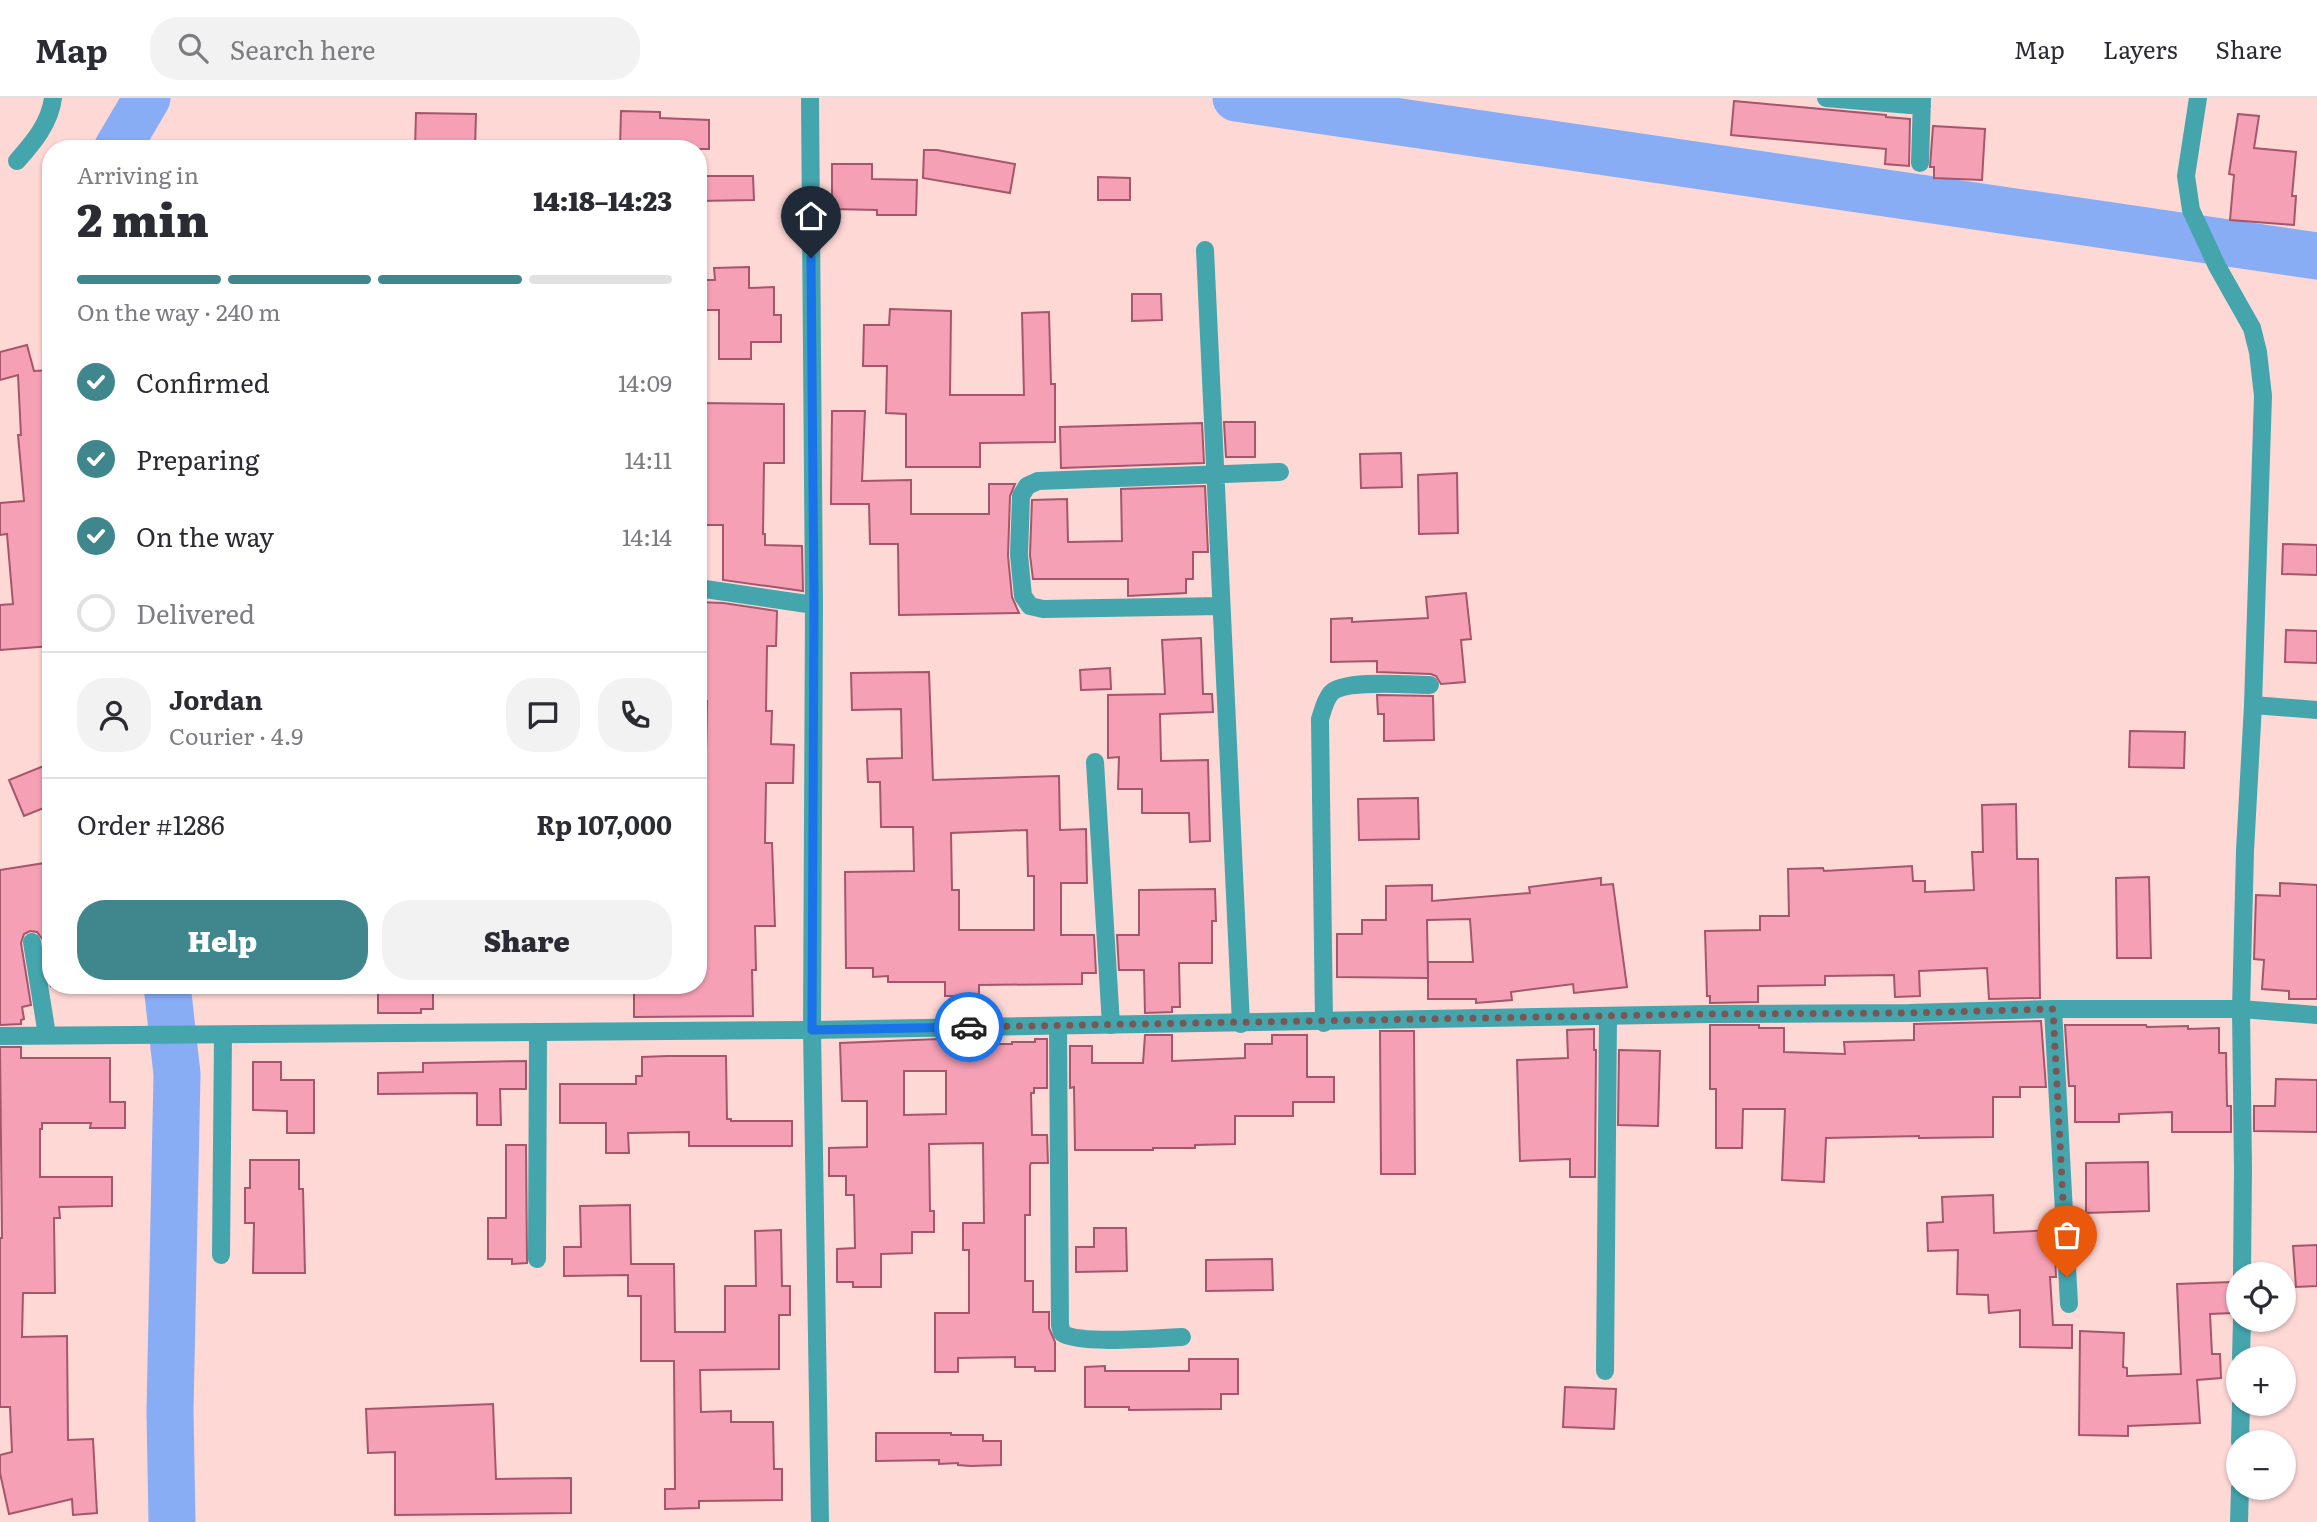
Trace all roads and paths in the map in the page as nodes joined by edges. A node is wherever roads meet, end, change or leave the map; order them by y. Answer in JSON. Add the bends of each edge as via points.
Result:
{"nodes":[{"id":1,"x":53,"y":98,"type":"edge"},
{"id":2,"x":810,"y":98,"type":"edge"},
{"id":3,"x":1826,"y":98,"type":"edge"},
{"id":4,"x":2197,"y":98,"type":"edge"},
{"id":5,"x":1922,"y":102,"type":"edge"},
{"id":6,"x":17,"y":161,"type":"dead end"},
{"id":7,"x":1920,"y":163,"type":"dead end"},
{"id":8,"x":1205,"y":250,"type":"dead end"},
{"id":9,"x":1280,"y":472,"type":"dead end"},
{"id":10,"x":1214,"y":473,"type":"junction"},
{"id":11,"x":707,"y":589,"type":"edge"},
{"id":12,"x":814,"y":605,"type":"junction"},
{"id":13,"x":1222,"y":607,"type":"junction"},
{"id":14,"x":1430,"y":685,"type":"dead end"},
{"id":15,"x":2253,"y":705,"type":"junction"},
{"id":16,"x":2317,"y":710,"type":"edge"},
{"id":17,"x":1095,"y":762,"type":"dead end"},
{"id":18,"x":32,"y":942,"type":"dead end"},
{"id":19,"x":2053,"y":1009,"type":"junction"},
{"id":20,"x":2241,"y":1010,"type":"junction"},
{"id":21,"x":2317,"y":1015,"type":"edge"},
{"id":22,"x":1608,"y":1016,"type":"junction"},
{"id":23,"x":1325,"y":1023,"type":"junction"},
{"id":24,"x":1241,"y":1024,"type":"junction"},
{"id":25,"x":1111,"y":1025,"type":"junction"},
{"id":26,"x":1058,"y":1026,"type":"junction"},
{"id":27,"x":812,"y":1030,"type":"junction"},
{"id":28,"x":538,"y":1032,"type":"junction"},
{"id":29,"x":47,"y":1035,"type":"junction"},
{"id":30,"x":217,"y":1035,"type":"junction"},
{"id":31,"x":0,"y":1036,"type":"edge"},
{"id":32,"x":221,"y":1255,"type":"dead end"},
{"id":33,"x":537,"y":1259,"type":"dead end"},
{"id":34,"x":2242,"y":1262,"type":"edge"},
{"id":35,"x":2069,"y":1304,"type":"dead end"},
{"id":36,"x":1182,"y":1338,"type":"dead end"},
{"id":37,"x":1605,"y":1371,"type":"dead end"},
{"id":38,"x":2239,"y":1500,"type":"edge"},
{"id":39,"x":820,"y":1522,"type":"edge"},
{"id":40,"x":2239,"y":1522,"type":"edge"}],
"edges":[{"from":1,"to":6,"type":"street","via":[[36,140]]},
{"from":2,"to":12,"type":"street"},
{"from":3,"to":5,"type":"street"},
{"from":4,"to":15,"type":"street","via":[[2186,176],[2191,210],[2252,328],[2263,396]]},
{"from":5,"to":7,"type":"street"},
{"from":8,"to":10,"type":"street"},
{"from":9,"to":10,"type":"street"},
{"from":10,"to":13,"type":"street"},
{"from":10,"to":13,"type":"street","via":[[1038,481],[1027,486],[1021,496],[1019,555],[1023,596],[1030,606]]},
{"from":11,"to":12,"type":"street"},
{"from":12,"to":27,"type":"street"},
{"from":13,"to":24,"type":"street"},
{"from":14,"to":23,"type":"street","via":[[1348,685],[1332,692],[1322,712]]},
{"from":15,"to":16,"type":"street"},
{"from":15,"to":20,"type":"street"},
{"from":17,"to":25,"type":"street"},
{"from":18,"to":29,"type":"street"},
{"from":19,"to":20,"type":"street"},
{"from":19,"to":22,"type":"street"},
{"from":19,"to":35,"type":"street"},
{"from":20,"to":21,"type":"street"},
{"from":20,"to":34,"type":"street"},
{"from":22,"to":23,"type":"street"},
{"from":22,"to":37,"type":"street"},
{"from":23,"to":24,"type":"street"},
{"from":24,"to":25,"type":"street"},
{"from":25,"to":26,"type":"street"},
{"from":26,"to":27,"type":"street"},
{"from":26,"to":36,"type":"street","via":[[1062,1333],[1088,1339]]},
{"from":27,"to":28,"type":"street"},
{"from":27,"to":39,"type":"street"},
{"from":28,"to":30,"type":"street"},
{"from":28,"to":33,"type":"street"},
{"from":29,"to":30,"type":"street"},
{"from":29,"to":31,"type":"street"},
{"from":30,"to":32,"type":"street"},
{"from":38,"to":40,"type":"street"}]}
